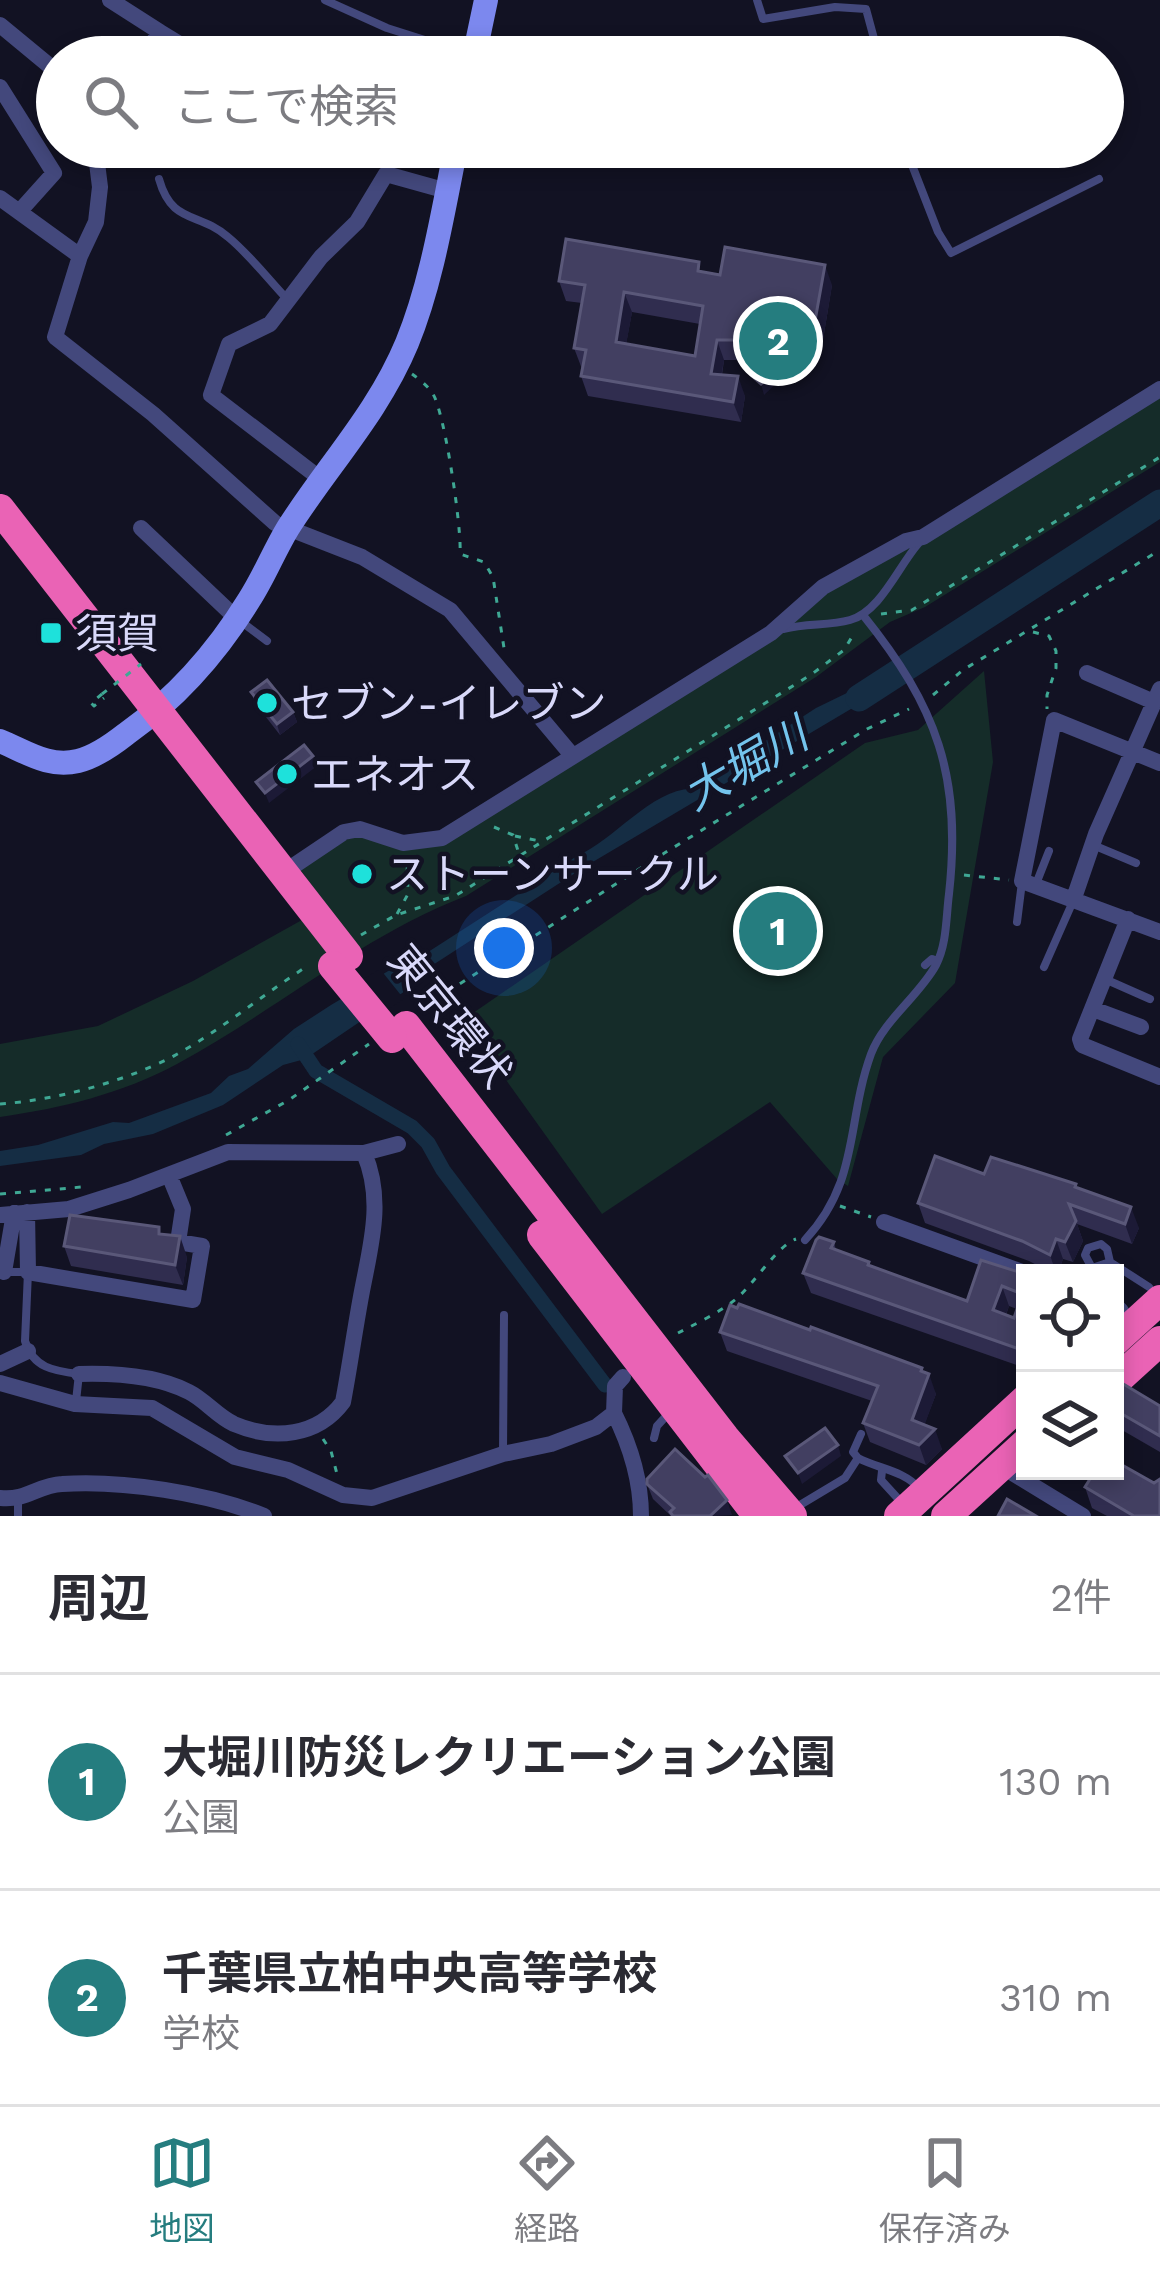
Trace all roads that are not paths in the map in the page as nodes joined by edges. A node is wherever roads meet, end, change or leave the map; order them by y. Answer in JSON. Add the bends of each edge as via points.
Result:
{"nodes":[{"id":1,"x":110,"y":0,"type":"edge"},
{"id":2,"x":325,"y":0,"type":"edge"},
{"id":3,"x":486,"y":0,"type":"edge"},
{"id":4,"x":758,"y":0,"type":"edge"},
{"id":5,"x":0,"y":25,"type":"edge"},
{"id":6,"x":160,"y":32,"type":"junction"},
{"id":7,"x":157,"y":36,"type":"edge"},
{"id":8,"x":167,"y":36,"type":"edge"},
{"id":9,"x":412,"y":36,"type":"edge"},
{"id":10,"x":478,"y":36,"type":"edge"},
{"id":11,"x":873,"y":36,"type":"edge"},
{"id":12,"x":36,"y":55,"type":"edge"},
{"id":13,"x":0,"y":87,"type":"edge"},
{"id":14,"x":36,"y":144,"type":"edge"},
{"id":15,"x":51,"y":168,"type":"edge"},
{"id":16,"x":97,"y":168,"type":"edge"},
{"id":17,"x":452,"y":168,"type":"edge"},
{"id":18,"x":913,"y":168,"type":"edge"},
{"id":19,"x":159,"y":178,"type":"dead end"},
{"id":20,"x":1099,"y":179,"type":"dead end"},
{"id":21,"x":447,"y":191,"type":"junction"},
{"id":22,"x":0,"y":198,"type":"edge"},
{"id":23,"x":19,"y":212,"type":"junction"},
{"id":24,"x":80,"y":256,"type":"junction"},
{"id":25,"x":289,"y":301,"type":"junction"},
{"id":26,"x":1160,"y":389,"type":"edge"},
{"id":27,"x":322,"y":480,"type":"junction"},
{"id":28,"x":0,"y":509,"type":"edge"},
{"id":29,"x":141,"y":528,"type":"dead end"},
{"id":30,"x":288,"y":529,"type":"junction"},
{"id":31,"x":923,"y":537,"type":"junction"},
{"id":32,"x":0,"y":539,"type":"edge"},
{"id":33,"x":236,"y":618,"type":"junction"},
{"id":34,"x":867,"y":619,"type":"junction"},
{"id":35,"x":771,"y":633,"type":"junction"},
{"id":36,"x":267,"y":641,"type":"dead end"},
{"id":37,"x":1088,"y":673,"type":"dead end"},
{"id":38,"x":1157,"y":695,"type":"edge"},
{"id":39,"x":151,"y":717,"type":"junction"},
{"id":40,"x":0,"y":741,"type":"edge"},
{"id":41,"x":1132,"y":752,"type":"junction"},
{"id":42,"x":572,"y":754,"type":"junction"},
{"id":43,"x":1160,"y":763,"type":"edge"},
{"id":44,"x":1093,"y":845,"type":"junction"},
{"id":45,"x":1049,"y":850,"type":"dead end"},
{"id":46,"x":1136,"y":863,"type":"dead end"},
{"id":47,"x":284,"y":873,"type":"junction"},
{"id":48,"x":1029,"y":883,"type":"junction"},
{"id":49,"x":1074,"y":898,"type":"junction"},
{"id":50,"x":1128,"y":919,"type":"junction"},
{"id":51,"x":1018,"y":922,"type":"dead end"},
{"id":52,"x":1160,"y":932,"type":"edge"},
{"id":53,"x":337,"y":956,"type":"junction"},
{"id":54,"x":938,"y":962,"type":"junction"},
{"id":55,"x":925,"y":964,"type":"dead end"},
{"id":56,"x":1044,"y":967,"type":"dead end"},
{"id":57,"x":1106,"y":980,"type":"junction"},
{"id":58,"x":1150,"y":999,"type":"dead end"},
{"id":59,"x":1093,"y":1009,"type":"junction"},
{"id":60,"x":1141,"y":1027,"type":"dead end"},
{"id":61,"x":396,"y":1030,"type":"junction"},
{"id":62,"x":1160,"y":1077,"type":"edge"},
{"id":63,"x":398,"y":1144,"type":"dead end"},
{"id":64,"x":364,"y":1153,"type":"junction"},
{"id":65,"x":169,"y":1175,"type":"junction"},
{"id":66,"x":14,"y":1214,"type":"edge"},
{"id":67,"x":884,"y":1222,"type":"road end"},
{"id":68,"x":805,"y":1240,"type":"road end"},
{"id":69,"x":1110,"y":1262,"type":"dead end"},
{"id":70,"x":1016,"y":1270,"type":"edge"},
{"id":71,"x":4,"y":1272,"type":"joint"},
{"id":72,"x":28,"y":1272,"type":"junction"},
{"id":73,"x":1156,"y":1288,"type":"edge"},
{"id":74,"x":1124,"y":1313,"type":"edge"},
{"id":75,"x":504,"y":1315,"type":"dead end"},
{"id":76,"x":1160,"y":1322,"type":"edge"},
{"id":77,"x":1160,"y":1341,"type":"edge"},
{"id":78,"x":28,"y":1352,"type":"junction"},
{"id":79,"x":1124,"y":1354,"type":"edge"},
{"id":80,"x":0,"y":1364,"type":"edge"},
{"id":81,"x":79,"y":1374,"type":"junction"},
{"id":82,"x":1124,"y":1374,"type":"edge"},
{"id":83,"x":623,"y":1377,"type":"dead end"},
{"id":84,"x":0,"y":1383,"type":"edge"},
{"id":85,"x":75,"y":1404,"type":"junction"},
{"id":86,"x":675,"y":1408,"type":"junction"},
{"id":87,"x":1016,"y":1409,"type":"edge"},
{"id":88,"x":614,"y":1413,"type":"junction"},
{"id":89,"x":1016,"y":1429,"type":"edge"},
{"id":90,"x":861,"y":1434,"type":"edge"},
{"id":91,"x":654,"y":1438,"type":"dead end"},
{"id":92,"x":1016,"y":1452,"type":"edge"},
{"id":93,"x":503,"y":1454,"type":"junction"},
{"id":94,"x":858,"y":1458,"type":"junction"},
{"id":95,"x":882,"y":1471,"type":"junction"},
{"id":96,"x":1016,"y":1472,"type":"edge"},
{"id":97,"x":1034,"y":1480,"type":"edge"},
{"id":98,"x":12,"y":1505,"type":"edge"},
{"id":99,"x":913,"y":1508,"type":"edge"},
{"id":100,"x":780,"y":1515,"type":"edge"},
{"id":101,"x":263,"y":1516,"type":"edge"},
{"id":102,"x":641,"y":1516,"type":"edge"},
{"id":103,"x":946,"y":1516,"type":"edge"},
{"id":104,"x":968,"y":1516,"type":"edge"},
{"id":105,"x":1083,"y":1516,"type":"edge"}],
"edges":[{"from":1,"to":6,"type":"street"},
{"from":2,"to":9,"type":"lane"},
{"from":3,"to":10,"type":"street"},
{"from":4,"to":11,"type":"lane","via":[[764,19],[866,9]]},
{"from":5,"to":12,"type":"street"},
{"from":6,"to":7,"type":"street"},
{"from":6,"to":8,"type":"street"},
{"from":13,"to":14,"type":"street"},
{"from":15,"to":23,"type":"street"},
{"from":16,"to":24,"type":"street","via":[[96,222]]},
{"from":17,"to":21,"type":"street"},
{"from":18,"to":20,"type":"lane","via":[[951,253]]},
{"from":19,"to":25,"type":"lane","via":[[166,202],[224,233]]},
{"from":21,"to":25,"type":"street","via":[[386,174],[357,223]]},
{"from":21,"to":27,"type":"street","via":[[397,365]]},
{"from":22,"to":23,"type":"street"},
{"from":23,"to":24,"type":"street"},
{"from":24,"to":30,"type":"street","via":[[56,337]]},
{"from":25,"to":27,"type":"street","via":[[270,324],[229,344],[212,395]]},
{"from":26,"to":31,"type":"street"},
{"from":27,"to":30,"type":"street"},
{"from":28,"to":39,"type":"highway","name":"東京環状"},
{"from":29,"to":33,"type":"street"},
{"from":30,"to":33,"type":"street"},
{"from":30,"to":42,"type":"street","via":[[362,557],[450,610]]},
{"from":31,"to":34,"type":"lane"},
{"from":31,"to":35,"type":"street","via":[[823,587]]},
{"from":32,"to":39,"type":"highway","name":"東京環状"},
{"from":33,"to":36,"type":"lane"},
{"from":33,"to":39,"type":"street"},
{"from":34,"to":35,"type":"lane"},
{"from":34,"to":54,"type":"lane","via":[[920,700],[949,770],[954,855]]},
{"from":35,"to":42,"type":"street"},
{"from":37,"to":38,"type":"street"},
{"from":38,"to":41,"type":"street"},
{"from":39,"to":40,"type":"street","via":[[79,761],[38,760]]},
{"from":39,"to":47,"type":"highway","name":"東京環状"},
{"from":39,"to":53,"type":"highway","name":"東京環状"},
{"from":41,"to":43,"type":"street"},
{"from":41,"to":44,"type":"street"},
{"from":41,"to":48,"type":"street","via":[[1054,720]]},
{"from":42,"to":47,"type":"street","via":[[442,838],[403,843],[344,832]]},
{"from":44,"to":46,"type":"lane"},
{"from":44,"to":49,"type":"street"},
{"from":45,"to":48,"type":"lane"},
{"from":47,"to":53,"type":"highway","name":"東京環状"},
{"from":48,"to":49,"type":"street"},
{"from":48,"to":51,"type":"lane"},
{"from":49,"to":50,"type":"street"},
{"from":49,"to":56,"type":"lane"},
{"from":50,"to":52,"type":"street"},
{"from":50,"to":57,"type":"street"},
{"from":53,"to":61,"type":"highway","name":"東京環状"},
{"from":54,"to":55,"type":"lane"},
{"from":54,"to":68,"type":"lane","via":[[872,1050],[844,1176],[828,1215]]},
{"from":57,"to":58,"type":"lane"},
{"from":57,"to":59,"type":"street"},
{"from":59,"to":60,"type":"street"},
{"from":59,"to":62,"type":"street","via":[[1082,1045]]},
{"from":61,"to":86,"type":"highway","name":"東京環状"},
{"from":61,"to":100,"type":"highway","name":"東京環状"},
{"from":63,"to":64,"type":"street"},
{"from":64,"to":65,"type":"street","via":[[228,1152]]},
{"from":64,"to":81,"type":"street","via":[[375,1204],[371,1258],[343,1402],[329,1421],[294,1434],[236,1425],[190,1392]]},
{"from":65,"to":66,"type":"street","via":[[69,1209]]},
{"from":65,"to":72,"type":"street","via":[[183,1209],[178,1242],[202,1246],[193,1300]]},
{"from":66,"to":71,"type":"street"},
{"from":66,"to":72,"type":"street"},
{"from":67,"to":70,"type":"street"},
{"from":69,"to":73,"type":"lane"},
{"from":71,"to":72,"type":"lane"},
{"from":72,"to":78,"type":"lane"},
{"from":73,"to":74,"type":"highway"},
{"from":75,"to":93,"type":"lane"},
{"from":76,"to":79,"type":"highway"},
{"from":77,"to":82,"type":"highway"},
{"from":78,"to":80,"type":"street"},
{"from":78,"to":81,"type":"lane","via":[[39,1365]]},
{"from":81,"to":85,"type":"lane"},
{"from":83,"to":88,"type":"street","via":[[614,1386]]},
{"from":84,"to":85,"type":"street"},
{"from":85,"to":93,"type":"street","via":[[152,1408],[213,1448],[372,1498]]},
{"from":86,"to":91,"type":"lane"},
{"from":86,"to":100,"type":"highway","name":"東京環状"},
{"from":87,"to":99,"type":"highway"},
{"from":88,"to":93,"type":"street","via":[[551,1444]]},
{"from":88,"to":102,"type":"street"},
{"from":89,"to":99,"type":"highway"},
{"from":90,"to":94,"type":"lane"},
{"from":92,"to":103,"type":"highway"},
{"from":94,"to":95,"type":"lane"},
{"from":94,"to":100,"type":"lane","via":[[845,1478]]},
{"from":95,"to":99,"type":"lane","via":[[881,1480]]},
{"from":95,"to":99,"type":"lane","via":[[913,1481]]},
{"from":96,"to":104,"type":"highway"},
{"from":97,"to":105,"type":"street"},
{"from":98,"to":101,"type":"street","via":[[54,1484],[87,1483],[205,1498]]}]}
